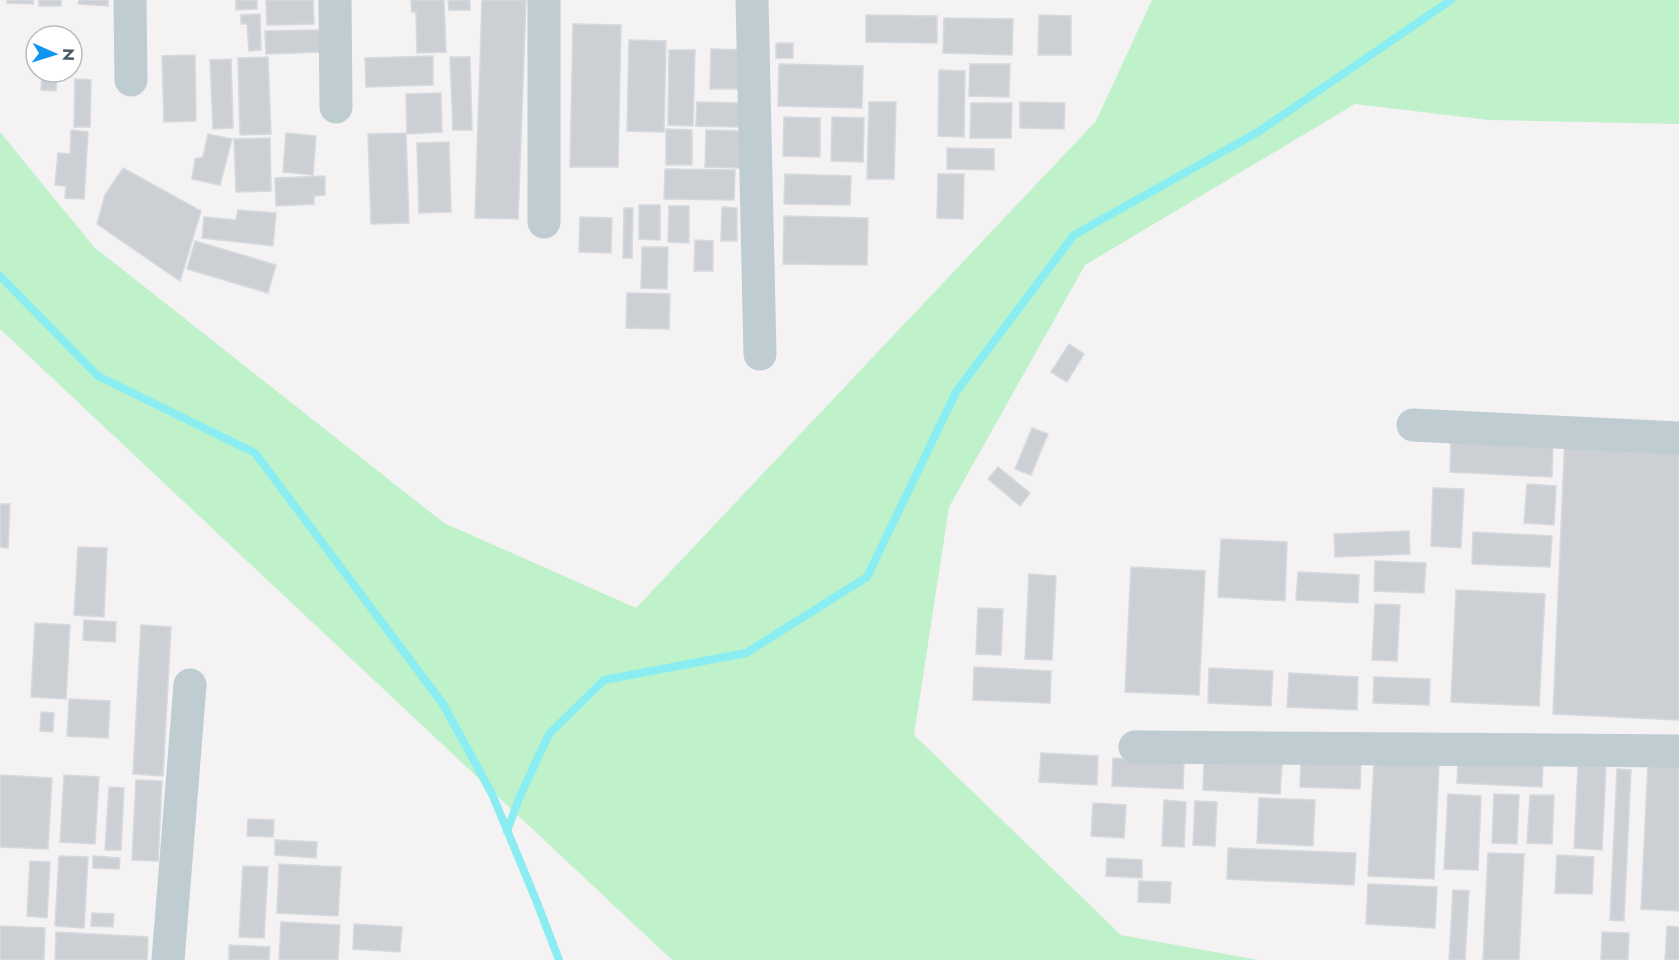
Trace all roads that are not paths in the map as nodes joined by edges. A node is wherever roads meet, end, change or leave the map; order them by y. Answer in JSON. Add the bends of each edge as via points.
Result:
{"nodes":[{"id":1,"x":130,"y":0,"type":"edge"},
{"id":2,"x":335,"y":0,"type":"edge"},
{"id":3,"x":544,"y":0,"type":"edge"},
{"id":4,"x":752,"y":0,"type":"edge"},
{"id":5,"x":759,"y":0,"type":"edge"},
{"id":6,"x":131,"y":80,"type":"dead end"},
{"id":7,"x":336,"y":107,"type":"dead end"},
{"id":8,"x":544,"y":222,"type":"dead end"},
{"id":9,"x":760,"y":354,"type":"dead end"},
{"id":10,"x":1413,"y":425,"type":"dead end"},
{"id":11,"x":1679,"y":438,"type":"edge"},
{"id":12,"x":190,"y":686,"type":"dead end"},
{"id":13,"x":1135,"y":747,"type":"dead end"},
{"id":14,"x":1679,"y":751,"type":"edge"},
{"id":15,"x":168,"y":960,"type":"edge"}],
"edges":[{"from":1,"to":6,"type":"street"},
{"from":2,"to":7,"type":"street"},
{"from":3,"to":8,"type":"street"},
{"from":4,"to":5,"type":"street"},
{"from":4,"to":9,"type":"street"},
{"from":10,"to":11,"type":"street"},
{"from":12,"to":15,"type":"street"},
{"from":13,"to":14,"type":"street"}]}
